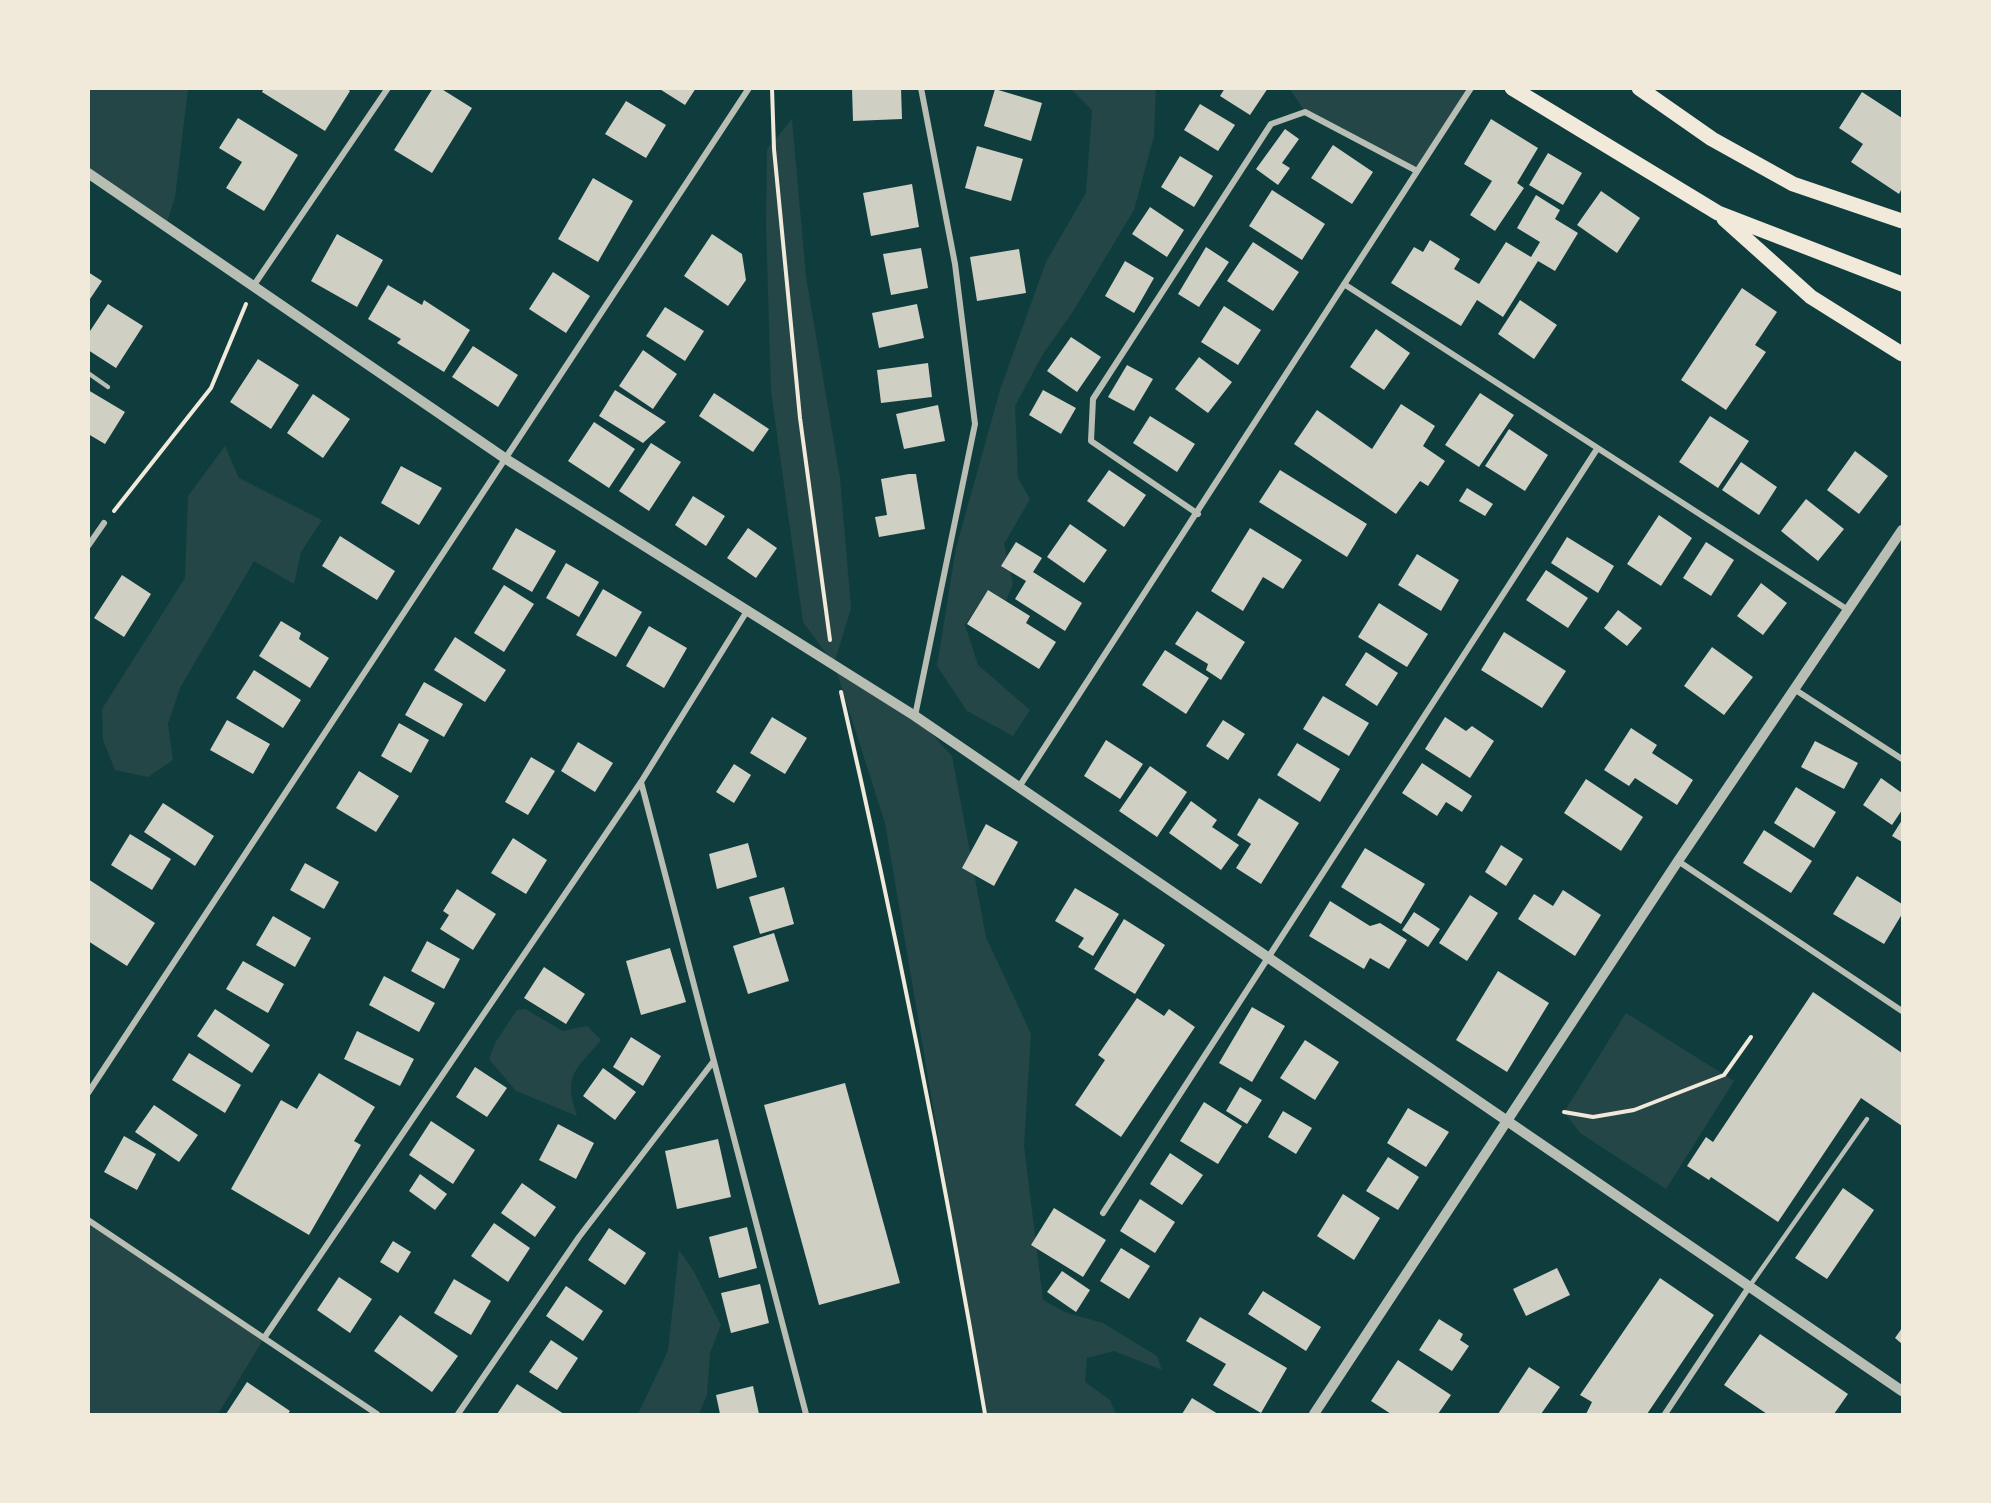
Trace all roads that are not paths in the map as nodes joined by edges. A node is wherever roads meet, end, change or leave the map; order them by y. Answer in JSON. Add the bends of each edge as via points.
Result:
{"nodes":[{"id":1,"x":388,"y":88,"type":"edge"},
{"id":2,"x":749,"y":88,"type":"edge"},
{"id":3,"x":921,"y":88,"type":"edge"},
{"id":4,"x":1472,"y":88,"type":"edge"},
{"id":5,"x":1512,"y":88,"type":"edge"},
{"id":6,"x":1639,"y":88,"type":"edge"},
{"id":7,"x":1417,"y":171,"type":"junction"},
{"id":8,"x":88,"y":173,"type":"edge"},
{"id":9,"x":1718,"y":213,"type":"junction"},
{"id":10,"x":1902,"y":221,"type":"edge"},
{"id":11,"x":1344,"y":284,"type":"junction"},
{"id":12,"x":1902,"y":284,"type":"edge"},
{"id":13,"x":254,"y":285,"type":"junction"},
{"id":14,"x":1902,"y":354,"type":"edge"},
{"id":15,"x":88,"y":373,"type":"edge"},
{"id":16,"x":108,"y":387,"type":"dead end"},
{"id":17,"x":1598,"y":448,"type":"junction"},
{"id":18,"x":506,"y":459,"type":"junction"},
{"id":19,"x":1198,"y":514,"type":"junction"},
{"id":20,"x":104,"y":523,"type":"road end"},
{"id":21,"x":1902,"y":530,"type":"edge"},
{"id":22,"x":88,"y":546,"type":"edge"},
{"id":23,"x":1848,"y":610,"type":"junction"},
{"id":24,"x":747,"y":611,"type":"junction"},
{"id":25,"x":1794,"y":689,"type":"junction"},
{"id":26,"x":915,"y":716,"type":"junction"},
{"id":27,"x":1902,"y":759,"type":"edge"},
{"id":28,"x":641,"y":782,"type":"junction"},
{"id":29,"x":1019,"y":787,"type":"junction"},
{"id":30,"x":1678,"y":861,"type":"junction"},
{"id":31,"x":1269,"y":958,"type":"junction"},
{"id":32,"x":1902,"y":1011,"type":"edge"},
{"id":33,"x":713,"y":1062,"type":"junction"},
{"id":34,"x":88,"y":1093,"type":"edge"},
{"id":35,"x":1867,"y":1119,"type":"dead end"},
{"id":36,"x":1508,"y":1122,"type":"junction"},
{"id":37,"x":1102,"y":1213,"type":"dead end"},
{"id":38,"x":88,"y":1220,"type":"edge"},
{"id":39,"x":1749,"y":1287,"type":"junction"},
{"id":40,"x":264,"y":1338,"type":"junction"},
{"id":41,"x":1902,"y":1391,"type":"edge"},
{"id":42,"x":377,"y":1414,"type":"edge"},
{"id":43,"x":458,"y":1414,"type":"edge"},
{"id":44,"x":806,"y":1414,"type":"edge"},
{"id":45,"x":1314,"y":1414,"type":"edge"},
{"id":46,"x":1665,"y":1414,"type":"edge"}],
"edges":[{"from":1,"to":13,"type":"street"},
{"from":2,"to":18,"type":"street"},
{"from":3,"to":26,"type":"street","via":[[955,264],[975,424]]},
{"from":4,"to":7,"type":"street"},
{"from":5,"to":9,"type":"main road"},
{"from":6,"to":10,"type":"main road","via":[[1713,139],[1794,184]]},
{"from":7,"to":11,"type":"street"},
{"from":7,"to":19,"type":"street","via":[[1305,112],[1271,124],[1099,389],[1093,399],[1091,441]]},
{"from":8,"to":13,"type":"street"},
{"from":9,"to":12,"type":"main road"},
{"from":9,"to":14,"type":"main road","via":[[1811,297]]},
{"from":11,"to":17,"type":"street"},
{"from":11,"to":19,"type":"street"},
{"from":13,"to":18,"type":"street"},
{"from":15,"to":16,"type":"lane"},
{"from":17,"to":23,"type":"street"},
{"from":17,"to":31,"type":"street"},
{"from":18,"to":24,"type":"street"},
{"from":18,"to":34,"type":"street"},
{"from":19,"to":29,"type":"street"},
{"from":20,"to":22,"type":"street"},
{"from":21,"to":23,"type":"street"},
{"from":23,"to":25,"type":"street"},
{"from":24,"to":26,"type":"street"},
{"from":24,"to":28,"type":"street"},
{"from":25,"to":27,"type":"street"},
{"from":25,"to":30,"type":"street"},
{"from":26,"to":29,"type":"street"},
{"from":28,"to":33,"type":"street"},
{"from":28,"to":40,"type":"street"},
{"from":29,"to":31,"type":"street"},
{"from":30,"to":32,"type":"street"},
{"from":30,"to":36,"type":"street"},
{"from":31,"to":36,"type":"street"},
{"from":31,"to":37,"type":"street"},
{"from":33,"to":43,"type":"street","via":[[579,1237]]},
{"from":33,"to":44,"type":"street"},
{"from":35,"to":39,"type":"lane"},
{"from":36,"to":39,"type":"street"},
{"from":36,"to":45,"type":"street"},
{"from":38,"to":40,"type":"street"},
{"from":39,"to":41,"type":"street"},
{"from":39,"to":46,"type":"street"},
{"from":40,"to":42,"type":"street"}]}
